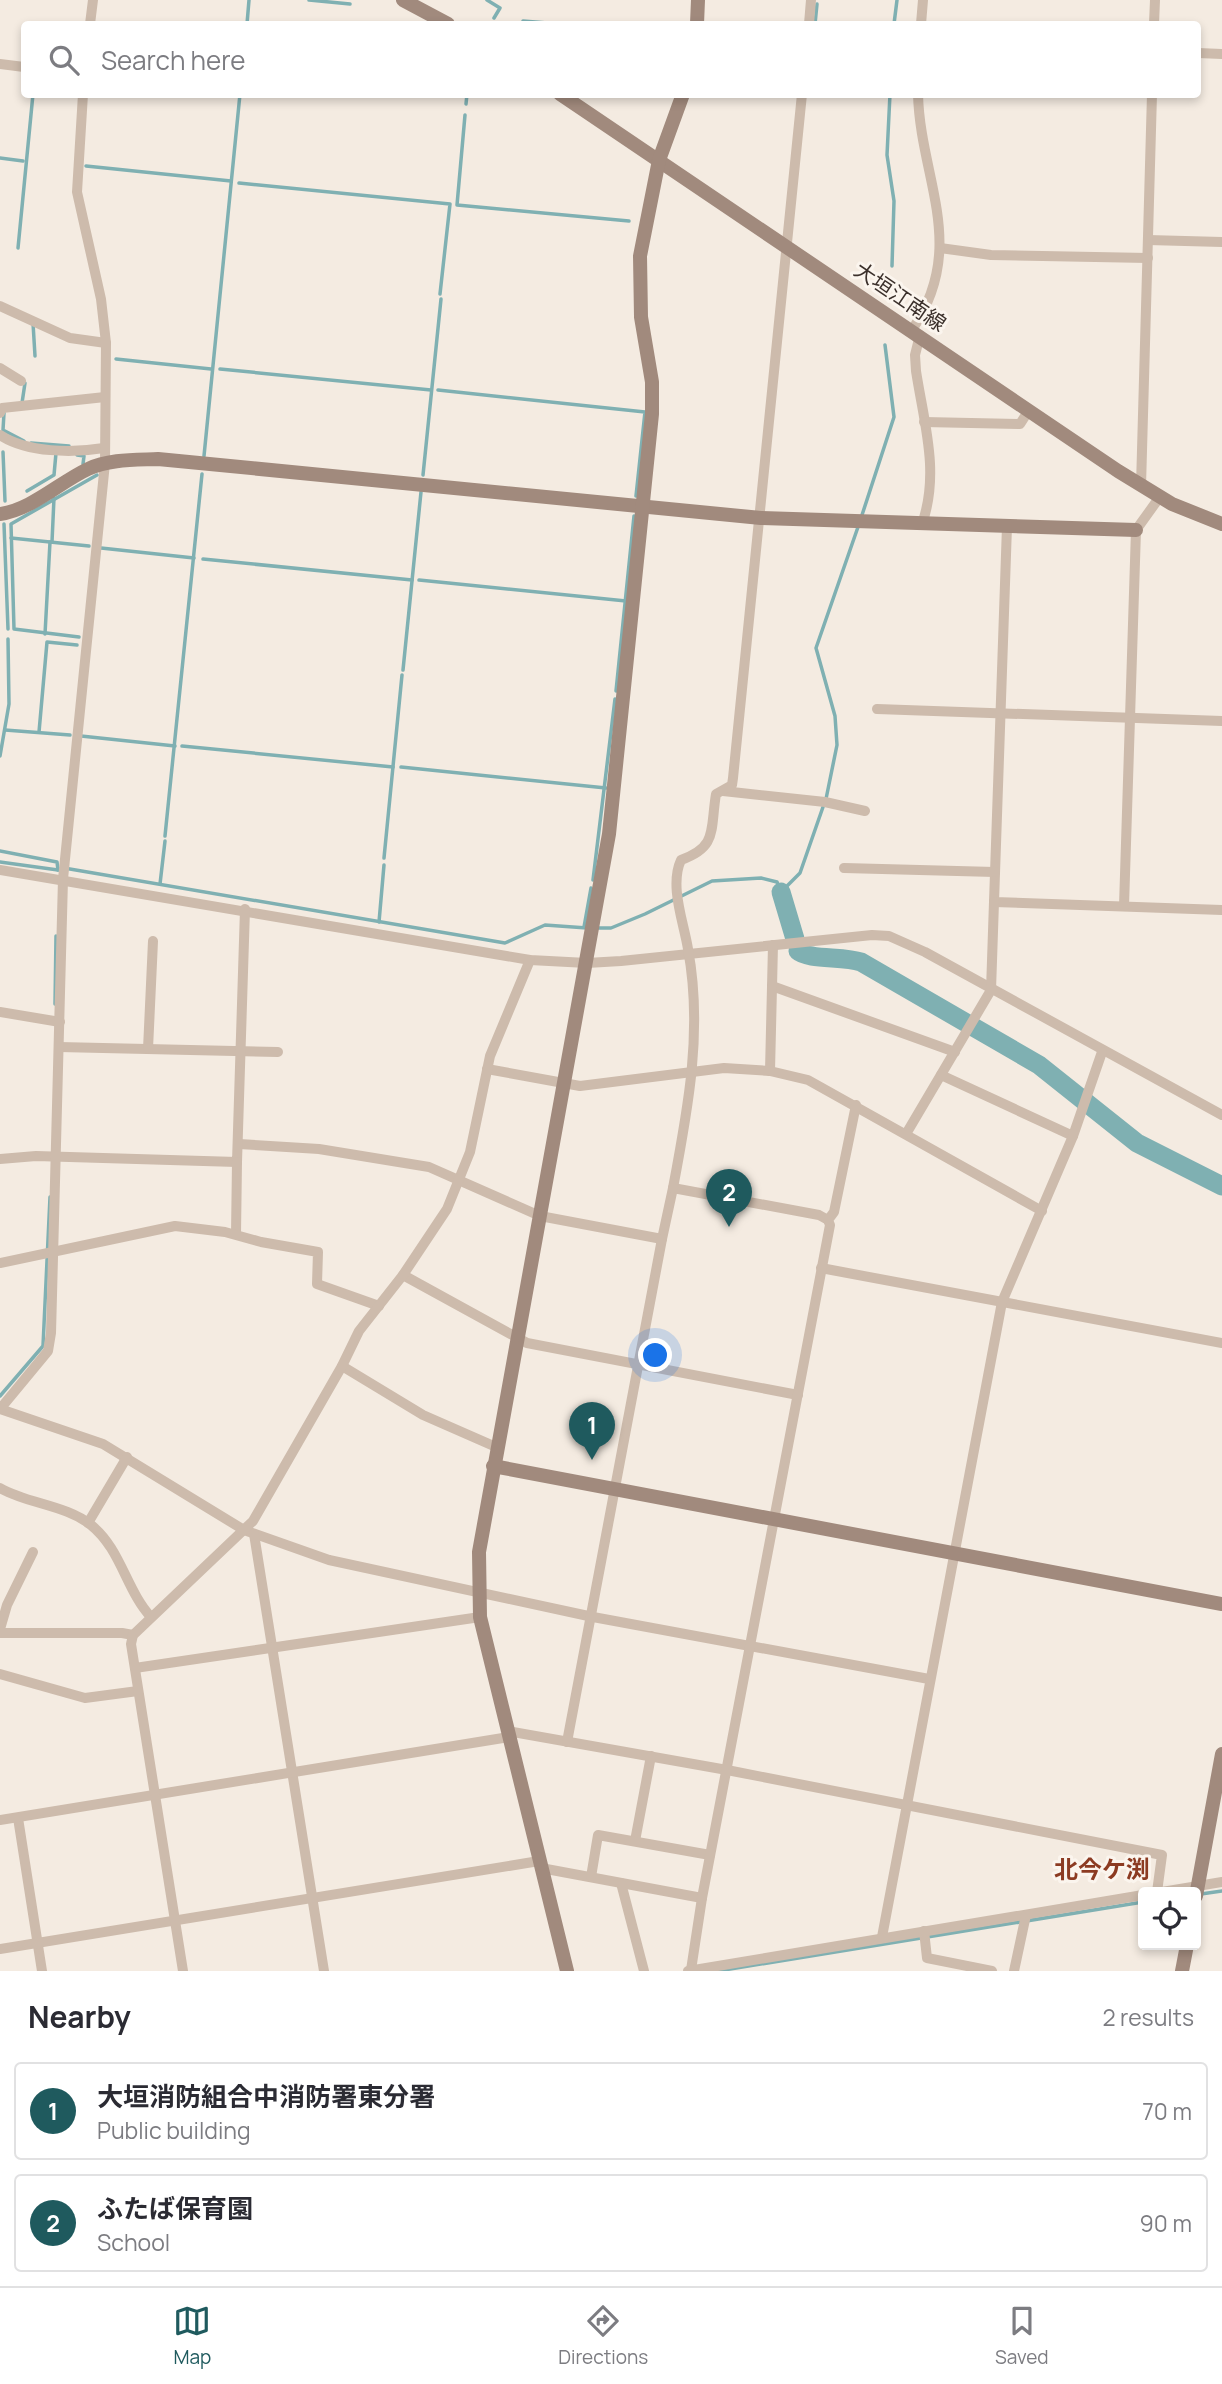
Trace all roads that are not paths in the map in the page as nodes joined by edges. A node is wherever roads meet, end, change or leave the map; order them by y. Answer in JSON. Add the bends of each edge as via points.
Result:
{"nodes":[{"id":1,"x":93,"y":0,"type":"edge"},
{"id":2,"x":698,"y":0,"type":"edge"},
{"id":3,"x":811,"y":0,"type":"edge"},
{"id":4,"x":923,"y":0,"type":"edge"},
{"id":5,"x":1154,"y":0,"type":"edge"},
{"id":6,"x":408,"y":2,"type":"edge"},
{"id":7,"x":90,"y":21,"type":"edge"},
{"id":8,"x":443,"y":21,"type":"edge"},
{"id":9,"x":697,"y":21,"type":"edge"},
{"id":10,"x":809,"y":21,"type":"edge"},
{"id":11,"x":921,"y":21,"type":"edge"},
{"id":12,"x":1154,"y":21,"type":"edge"},
{"id":13,"x":1201,"y":53,"type":"edge"},
{"id":14,"x":1222,"y":54,"type":"edge"},
{"id":15,"x":0,"y":64,"type":"edge"},
{"id":16,"x":21,"y":66,"type":"edge"},
{"id":17,"x":83,"y":98,"type":"edge"},
{"id":18,"x":566,"y":98,"type":"edge"},
{"id":19,"x":682,"y":98,"type":"edge"},
{"id":20,"x":803,"y":98,"type":"edge"},
{"id":21,"x":918,"y":98,"type":"edge"},
{"id":22,"x":1152,"y":98,"type":"edge"},
{"id":23,"x":659,"y":160,"type":"junction"},
{"id":24,"x":1149,"y":240,"type":"junction"},
{"id":25,"x":1222,"y":242,"type":"edge"},
{"id":26,"x":788,"y":247,"type":"junction"},
{"id":27,"x":940,"y":248,"type":"junction"},
{"id":28,"x":1148,"y":258,"type":"junction"},
{"id":29,"x":0,"y":306,"type":"edge"},
{"id":30,"x":916,"y":332,"type":"junction"},
{"id":31,"x":106,"y":343,"type":"junction"},
{"id":32,"x":0,"y":368,"type":"edge"},
{"id":33,"x":21,"y":382,"type":"dead end"},
{"id":34,"x":105,"y":397,"type":"junction"},
{"id":35,"x":1029,"y":410,"type":"junction"},
{"id":36,"x":0,"y":414,"type":"edge"},
{"id":37,"x":924,"y":422,"type":"junction"},
{"id":38,"x":0,"y":435,"type":"edge"},
{"id":39,"x":104,"y":448,"type":"junction"},
{"id":40,"x":104,"y":463,"type":"junction"},
{"id":41,"x":1141,"y":486,"type":"junction"},
{"id":42,"x":1159,"y":498,"type":"junction"},
{"id":43,"x":642,"y":507,"type":"junction"},
{"id":44,"x":0,"y":514,"type":"edge"},
{"id":45,"x":761,"y":518,"type":"junction"},
{"id":46,"x":922,"y":524,"type":"junction"},
{"id":47,"x":1222,"y":524,"type":"edge"},
{"id":48,"x":1007,"y":526,"type":"junction"},
{"id":49,"x":1136,"y":530,"type":"junction"},
{"id":50,"x":877,"y":709,"type":"dead end"},
{"id":51,"x":1001,"y":713,"type":"junction"},
{"id":52,"x":1131,"y":718,"type":"junction"},
{"id":53,"x":1222,"y":721,"type":"edge"},
{"id":54,"x":722,"y":791,"type":"junction"},
{"id":55,"x":865,"y":811,"type":"dead end"},
{"id":56,"x":845,"y":868,"type":"dead end"},
{"id":57,"x":0,"y":870,"type":"edge"},
{"id":58,"x":995,"y":872,"type":"junction"},
{"id":59,"x":63,"y":879,"type":"junction"},
{"id":60,"x":994,"y":902,"type":"junction"},
{"id":61,"x":1124,"y":906,"type":"junction"},
{"id":62,"x":245,"y":909,"type":"junction"},
{"id":63,"x":1222,"y":910,"type":"edge"},
{"id":64,"x":153,"y":942,"type":"dead end"},
{"id":65,"x":773,"y":945,"type":"junction"},
{"id":66,"x":689,"y":953,"type":"junction"},
{"id":67,"x":530,"y":960,"type":"junction"},
{"id":68,"x":587,"y":963,"type":"junction"},
{"id":69,"x":772,"y":986,"type":"junction"},
{"id":70,"x":991,"y":990,"type":"junction"},
{"id":71,"x":0,"y":1012,"type":"edge"},
{"id":72,"x":60,"y":1022,"type":"junction"},
{"id":73,"x":59,"y":1047,"type":"junction"},
{"id":74,"x":148,"y":1049,"type":"junction"},
{"id":75,"x":242,"y":1051,"type":"junction"},
{"id":76,"x":278,"y":1052,"type":"dead end"},
{"id":77,"x":956,"y":1052,"type":"junction"},
{"id":78,"x":1102,"y":1052,"type":"junction"},
{"id":79,"x":487,"y":1069,"type":"junction"},
{"id":80,"x":694,"y":1071,"type":"junction"},
{"id":81,"x":770,"y":1071,"type":"junction"},
{"id":82,"x":941,"y":1075,"type":"junction"},
{"id":83,"x":564,"y":1085,"type":"junction"},
{"id":84,"x":856,"y":1105,"type":"junction"},
{"id":85,"x":1222,"y":1115,"type":"edge"},
{"id":86,"x":906,"y":1134,"type":"junction"},
{"id":87,"x":1073,"y":1136,"type":"junction"},
{"id":88,"x":239,"y":1144,"type":"junction"},
{"id":89,"x":57,"y":1157,"type":"junction"},
{"id":90,"x":0,"y":1159,"type":"edge"},
{"id":91,"x":237,"y":1162,"type":"junction"},
{"id":92,"x":459,"y":1180,"type":"junction"},
{"id":93,"x":673,"y":1188,"type":"junction"},
{"id":94,"x":1042,"y":1211,"type":"junction"},
{"id":95,"x":540,"y":1216,"type":"junction"},
{"id":96,"x":828,"y":1220,"type":"junction"},
{"id":97,"x":236,"y":1234,"type":"junction"},
{"id":98,"x":662,"y":1239,"type":"junction"},
{"id":99,"x":54,"y":1253,"type":"junction"},
{"id":100,"x":0,"y":1263,"type":"edge"},
{"id":101,"x":821,"y":1268,"type":"junction"},
{"id":102,"x":403,"y":1275,"type":"junction"},
{"id":103,"x":1002,"y":1302,"type":"junction"},
{"id":104,"x":379,"y":1306,"type":"junction"},
{"id":105,"x":517,"y":1337,"type":"junction"},
{"id":106,"x":1222,"y":1343,"type":"edge"},
{"id":107,"x":639,"y":1364,"type":"junction"},
{"id":108,"x":342,"y":1366,"type":"junction"},
{"id":109,"x":798,"y":1395,"type":"junction"},
{"id":110,"x":0,"y":1409,"type":"edge"},
{"id":111,"x":496,"y":1447,"type":"junction"},
{"id":112,"x":127,"y":1457,"type":"junction"},
{"id":113,"x":493,"y":1466,"type":"junction"},
{"id":114,"x":0,"y":1488,"type":"edge"},
{"id":115,"x":616,"y":1489,"type":"junction"},
{"id":116,"x":775,"y":1519,"type":"junction"},
{"id":117,"x":88,"y":1523,"type":"junction"},
{"id":118,"x":249,"y":1532,"type":"junction"},
{"id":119,"x":33,"y":1552,"type":"dead end"},
{"id":120,"x":955,"y":1553,"type":"junction"},
{"id":121,"x":478,"y":1594,"type":"junction"},
{"id":122,"x":1222,"y":1604,"type":"edge"},
{"id":123,"x":151,"y":1617,"type":"junction"},
{"id":124,"x":480,"y":1617,"type":"junction"},
{"id":125,"x":593,"y":1617,"type":"junction"},
{"id":126,"x":0,"y":1631,"type":"edge"},
{"id":127,"x":133,"y":1635,"type":"junction"},
{"id":128,"x":751,"y":1646,"type":"junction"},
{"id":129,"x":271,"y":1648,"type":"junction"},
{"id":130,"x":135,"y":1668,"type":"junction"},
{"id":131,"x":0,"y":1674,"type":"edge"},
{"id":132,"x":929,"y":1679,"type":"junction"},
{"id":133,"x":138,"y":1691,"type":"junction"},
{"id":134,"x":508,"y":1734,"type":"junction"},
{"id":135,"x":567,"y":1742,"type":"junction"},
{"id":136,"x":1222,"y":1754,"type":"edge"},
{"id":137,"x":651,"y":1756,"type":"junction"},
{"id":138,"x":727,"y":1770,"type":"junction"},
{"id":139,"x":292,"y":1773,"type":"junction"},
{"id":140,"x":155,"y":1796,"type":"junction"},
{"id":141,"x":906,"y":1805,"type":"junction"},
{"id":142,"x":18,"y":1818,"type":"junction"},
{"id":143,"x":0,"y":1821,"type":"edge"},
{"id":144,"x":635,"y":1841,"type":"junction"},
{"id":145,"x":710,"y":1855,"type":"junction"},
{"id":146,"x":540,"y":1865,"type":"junction"},
{"id":147,"x":592,"y":1877,"type":"junction"},
{"id":148,"x":1222,"y":1882,"type":"edge"},
{"id":149,"x":621,"y":1883,"type":"junction"},
{"id":150,"x":1158,"y":1887,"type":"edge"},
{"id":151,"x":1198,"y":1887,"type":"edge"},
{"id":152,"x":1201,"y":1890,"type":"edge"},
{"id":153,"x":1138,"y":1896,"type":"edge"},
{"id":154,"x":312,"y":1898,"type":"junction"},
{"id":155,"x":702,"y":1898,"type":"junction"},
{"id":156,"x":1026,"y":1914,"type":"junction"},
{"id":157,"x":175,"y":1920,"type":"junction"},
{"id":158,"x":924,"y":1931,"type":"junction"},
{"id":159,"x":882,"y":1937,"type":"junction"},
{"id":160,"x":37,"y":1943,"type":"junction"},
{"id":161,"x":0,"y":1949,"type":"edge"},
{"id":162,"x":1185,"y":1950,"type":"edge"},
{"id":163,"x":42,"y":1971,"type":"edge"},
{"id":164,"x":183,"y":1971,"type":"edge"},
{"id":165,"x":324,"y":1971,"type":"edge"},
{"id":166,"x":567,"y":1971,"type":"edge"},
{"id":167,"x":644,"y":1971,"type":"edge"},
{"id":168,"x":688,"y":1971,"type":"edge"},
{"id":169,"x":992,"y":1971,"type":"edge"},
{"id":170,"x":1014,"y":1971,"type":"edge"},
{"id":171,"x":1182,"y":1971,"type":"edge"}],
"edges":[{"from":1,"to":7,"type":"street"},
{"from":2,"to":9,"type":"street"},
{"from":3,"to":10,"type":"street"},
{"from":4,"to":11,"type":"street"},
{"from":5,"to":12,"type":"street"},
{"from":6,"to":8,"type":"street"},
{"from":13,"to":14,"type":"street"},
{"from":15,"to":16,"type":"street"},
{"from":17,"to":31,"type":"street","via":[[77,192]]},
{"from":18,"to":23,"type":"street","name":"大垣江南線"},
{"from":19,"to":23,"type":"street"},
{"from":20,"to":26,"type":"street"},
{"from":21,"to":27,"type":"street","via":[[938,205]]},
{"from":22,"to":24,"type":"street"},
{"from":23,"to":26,"type":"street","name":"大垣江南線"},
{"from":23,"to":43,"type":"street","via":[[639,275],[640,317],[653,382]]},
{"from":24,"to":25,"type":"street"},
{"from":24,"to":28,"type":"street"},
{"from":26,"to":30,"type":"street","name":"大垣江南線"},
{"from":26,"to":45,"type":"street"},
{"from":27,"to":28,"type":"street","via":[[991,255]]},
{"from":27,"to":30,"type":"street"},
{"from":28,"to":41,"type":"street"},
{"from":29,"to":31,"type":"street","via":[[70,338]]},
{"from":30,"to":35,"type":"street","name":"大垣江南線"},
{"from":30,"to":37,"type":"street"},
{"from":31,"to":34,"type":"street"},
{"from":32,"to":33,"type":"street"},
{"from":34,"to":36,"type":"street","via":[[2,408]]},
{"from":34,"to":39,"type":"street"},
{"from":35,"to":37,"type":"street","via":[[1020,424]]},
{"from":35,"to":41,"type":"street","name":"大垣江南線"},
{"from":37,"to":46,"type":"street","via":[[933,470]]},
{"from":38,"to":39,"type":"street","via":[[37,447]]},
{"from":39,"to":40,"type":"street"},
{"from":40,"to":43,"type":"street","via":[[158,459]]},
{"from":40,"to":44,"type":"street"},
{"from":40,"to":59,"type":"street"},
{"from":41,"to":42,"type":"street","name":"大垣江南線"},
{"from":42,"to":47,"type":"street","name":"大垣江南線"},
{"from":42,"to":49,"type":"street"},
{"from":43,"to":45,"type":"street"},
{"from":43,"to":68,"type":"street","via":[[609,834]]},
{"from":45,"to":46,"type":"street"},
{"from":45,"to":54,"type":"street","via":[[733,778],[732,785]]},
{"from":46,"to":48,"type":"street"},
{"from":48,"to":49,"type":"street"},
{"from":48,"to":51,"type":"street"},
{"from":49,"to":52,"type":"street"},
{"from":50,"to":51,"type":"street"},
{"from":51,"to":52,"type":"street"},
{"from":51,"to":58,"type":"street"},
{"from":52,"to":53,"type":"street"},
{"from":52,"to":61,"type":"street"},
{"from":54,"to":55,"type":"street"},
{"from":54,"to":66,"type":"street","via":[[716,794],[708,845],[681,860],[678,868],[678,900]]},
{"from":56,"to":58,"type":"street"},
{"from":57,"to":59,"type":"street"},
{"from":58,"to":60,"type":"street"},
{"from":59,"to":62,"type":"street"},
{"from":59,"to":72,"type":"street"},
{"from":60,"to":61,"type":"street"},
{"from":60,"to":70,"type":"street"},
{"from":61,"to":63,"type":"street"},
{"from":62,"to":67,"type":"street"},
{"from":62,"to":75,"type":"street"},
{"from":64,"to":74,"type":"street"},
{"from":65,"to":66,"type":"street"},
{"from":65,"to":69,"type":"street"},
{"from":65,"to":70,"type":"street","via":[[889,936]]},
{"from":66,"to":68,"type":"street"},
{"from":66,"to":80,"type":"street"},
{"from":67,"to":68,"type":"street"},
{"from":67,"to":79,"type":"street"},
{"from":68,"to":83,"type":"street"},
{"from":69,"to":77,"type":"street"},
{"from":69,"to":81,"type":"street"},
{"from":70,"to":77,"type":"street"},
{"from":70,"to":78,"type":"street"},
{"from":71,"to":72,"type":"street"},
{"from":72,"to":73,"type":"street"},
{"from":73,"to":74,"type":"street"},
{"from":73,"to":89,"type":"street"},
{"from":74,"to":75,"type":"street"},
{"from":75,"to":76,"type":"street"},
{"from":75,"to":88,"type":"street"},
{"from":77,"to":82,"type":"street"},
{"from":78,"to":85,"type":"street"},
{"from":78,"to":87,"type":"street"},
{"from":79,"to":83,"type":"street"},
{"from":79,"to":92,"type":"street","via":[[471,1152]]},
{"from":80,"to":81,"type":"street"},
{"from":80,"to":83,"type":"street"},
{"from":80,"to":93,"type":"street"},
{"from":81,"to":84,"type":"street","via":[[808,1080]]},
{"from":82,"to":86,"type":"street"},
{"from":82,"to":87,"type":"street"},
{"from":83,"to":95,"type":"street"},
{"from":84,"to":86,"type":"street"},
{"from":84,"to":96,"type":"street","via":[[834,1212]]},
{"from":86,"to":94,"type":"street"},
{"from":87,"to":94,"type":"street"},
{"from":88,"to":91,"type":"street"},
{"from":88,"to":92,"type":"street","via":[[344,1152],[429,1167]]},
{"from":89,"to":90,"type":"street"},
{"from":89,"to":91,"type":"street"},
{"from":89,"to":99,"type":"street"},
{"from":91,"to":97,"type":"street"},
{"from":92,"to":95,"type":"street"},
{"from":92,"to":102,"type":"street","via":[[447,1209]]},
{"from":93,"to":96,"type":"street"},
{"from":93,"to":98,"type":"street"},
{"from":94,"to":103,"type":"street"},
{"from":95,"to":98,"type":"street"},
{"from":95,"to":105,"type":"street"},
{"from":96,"to":101,"type":"street"},
{"from":97,"to":99,"type":"street","via":[[175,1226]]},
{"from":97,"to":104,"type":"street","via":[[318,1252],[317,1284]]},
{"from":98,"to":107,"type":"street"},
{"from":99,"to":100,"type":"street"},
{"from":99,"to":110,"type":"street","via":[[48,1350]]},
{"from":101,"to":103,"type":"street"},
{"from":101,"to":109,"type":"street"},
{"from":102,"to":104,"type":"street"},
{"from":102,"to":105,"type":"street"},
{"from":103,"to":106,"type":"street"},
{"from":103,"to":120,"type":"street"},
{"from":104,"to":108,"type":"street","via":[[359,1331]]},
{"from":105,"to":107,"type":"street","via":[[527,1343]]},
{"from":105,"to":111,"type":"street"},
{"from":107,"to":109,"type":"street"},
{"from":107,"to":115,"type":"street"},
{"from":108,"to":111,"type":"street","via":[[411,1408]]},
{"from":108,"to":118,"type":"street"},
{"from":109,"to":116,"type":"street"},
{"from":110,"to":112,"type":"street","via":[[103,1444]]},
{"from":111,"to":113,"type":"street"},
{"from":112,"to":117,"type":"street"},
{"from":112,"to":118,"type":"street"},
{"from":113,"to":115,"type":"street"},
{"from":113,"to":121,"type":"street","via":[[481,1538]]},
{"from":114,"to":117,"type":"street"},
{"from":115,"to":116,"type":"street"},
{"from":115,"to":125,"type":"street"},
{"from":116,"to":120,"type":"street"},
{"from":116,"to":128,"type":"street"},
{"from":117,"to":123,"type":"street","via":[[114,1552]]},
{"from":118,"to":121,"type":"street","via":[[328,1560]]},
{"from":118,"to":123,"type":"street"},
{"from":118,"to":129,"type":"street"},
{"from":119,"to":126,"type":"street","via":[[7,1605]]},
{"from":120,"to":122,"type":"street"},
{"from":120,"to":132,"type":"street"},
{"from":121,"to":124,"type":"street"},
{"from":121,"to":125,"type":"street"},
{"from":123,"to":127,"type":"street"},
{"from":124,"to":129,"type":"street"},
{"from":124,"to":134,"type":"street"},
{"from":125,"to":128,"type":"street"},
{"from":125,"to":135,"type":"street"},
{"from":126,"to":127,"type":"street"},
{"from":127,"to":130,"type":"street"},
{"from":128,"to":132,"type":"street"},
{"from":128,"to":138,"type":"street"},
{"from":129,"to":130,"type":"street"},
{"from":129,"to":139,"type":"street"},
{"from":130,"to":133,"type":"street"},
{"from":131,"to":133,"type":"street","via":[[85,1698]]},
{"from":132,"to":141,"type":"street"},
{"from":133,"to":140,"type":"street"},
{"from":134,"to":135,"type":"street"},
{"from":134,"to":139,"type":"street"},
{"from":134,"to":146,"type":"street"},
{"from":135,"to":137,"type":"street"},
{"from":136,"to":151,"type":"street"},
{"from":137,"to":138,"type":"street"},
{"from":137,"to":144,"type":"street"},
{"from":138,"to":141,"type":"street"},
{"from":138,"to":145,"type":"street"},
{"from":139,"to":140,"type":"street"},
{"from":139,"to":154,"type":"street"},
{"from":140,"to":142,"type":"street"},
{"from":140,"to":157,"type":"street"},
{"from":141,"to":150,"type":"street","via":[[1163,1855]]},
{"from":141,"to":159,"type":"street"},
{"from":142,"to":143,"type":"street"},
{"from":142,"to":160,"type":"street"},
{"from":144,"to":145,"type":"street"},
{"from":144,"to":147,"type":"street","via":[[598,1835]]},
{"from":145,"to":155,"type":"street"},
{"from":146,"to":147,"type":"street"},
{"from":146,"to":154,"type":"street"},
{"from":146,"to":166,"type":"street"},
{"from":147,"to":149,"type":"street"},
{"from":148,"to":152,"type":"street"},
{"from":149,"to":155,"type":"street"},
{"from":149,"to":167,"type":"street"},
{"from":153,"to":156,"type":"street"},
{"from":154,"to":157,"type":"street"},
{"from":154,"to":165,"type":"street"},
{"from":155,"to":168,"type":"street"},
{"from":156,"to":158,"type":"street"},
{"from":156,"to":170,"type":"street"},
{"from":157,"to":160,"type":"street"},
{"from":157,"to":164,"type":"street"},
{"from":158,"to":159,"type":"street"},
{"from":158,"to":169,"type":"street","via":[[927,1958]]},
{"from":159,"to":168,"type":"street"},
{"from":160,"to":161,"type":"street"},
{"from":160,"to":163,"type":"street"},
{"from":162,"to":171,"type":"street"}]}
